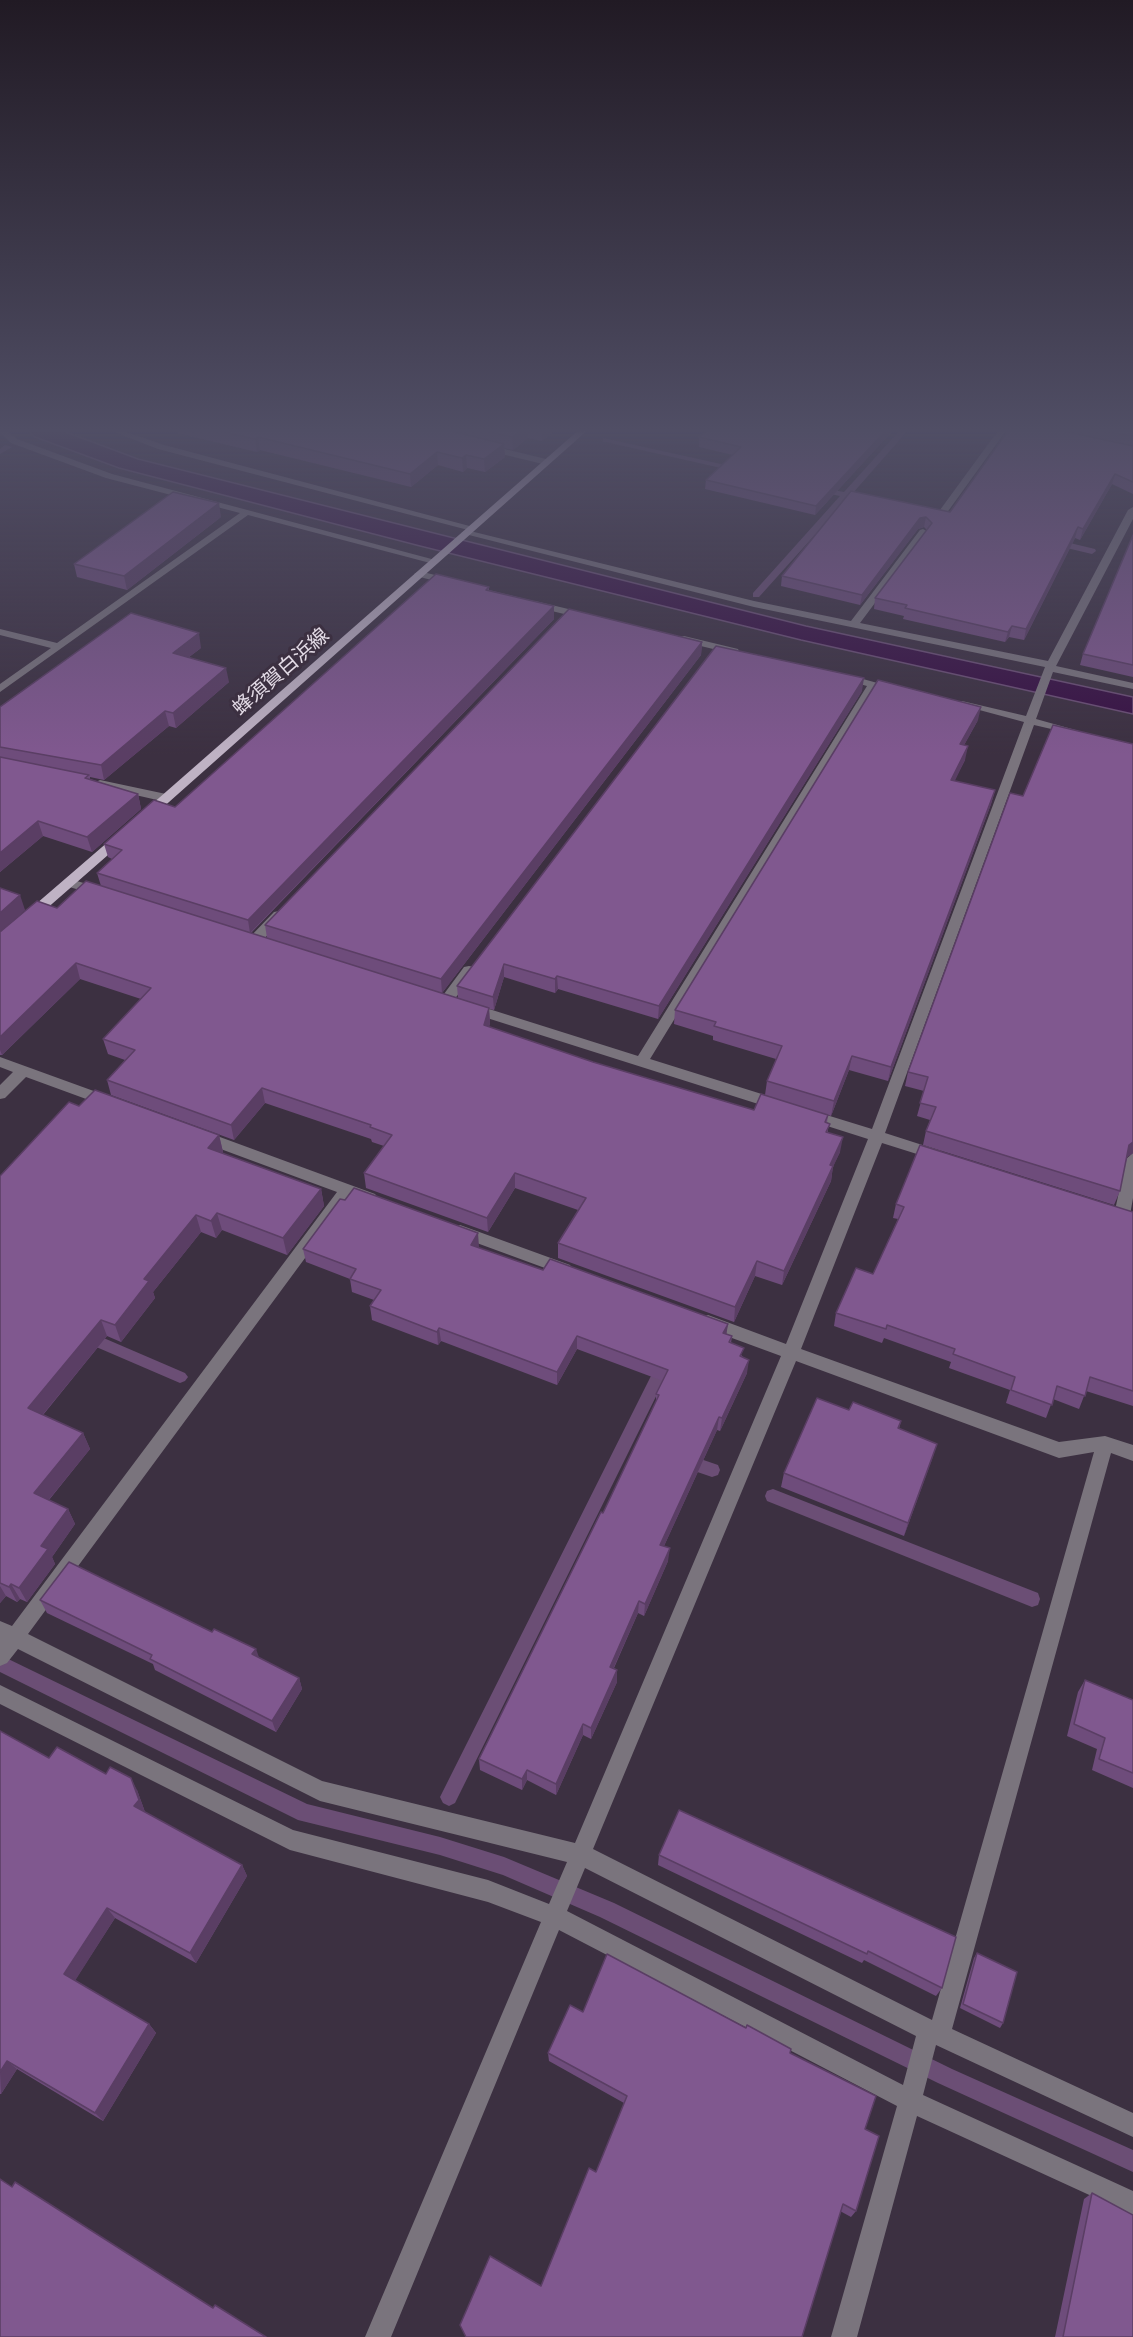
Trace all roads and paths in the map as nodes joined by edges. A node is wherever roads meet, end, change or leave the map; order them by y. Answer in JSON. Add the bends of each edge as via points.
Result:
{"nodes":[{"id":1,"x":212,"y":537,"type":"edge"},
{"id":2,"x":348,"y":537,"type":"edge"},
{"id":3,"x":461,"y":537,"type":"edge"},
{"id":4,"x":487,"y":537,"type":"edge"},
{"id":5,"x":919,"y":537,"type":"edge"},
{"id":6,"x":1119,"y":537,"type":"edge"},
{"id":7,"x":437,"y":559,"type":"junction"},
{"id":8,"x":419,"y":574,"type":"junction"},
{"id":9,"x":465,"y":586,"type":"edge"},
{"id":10,"x":524,"y":601,"type":"edge"},
{"id":11,"x":592,"y":618,"type":"edge"},
{"id":12,"x":854,"y":625,"type":"junction"},
{"id":13,"x":0,"y":632,"type":"edge"},
{"id":14,"x":671,"y":636,"type":"edge"},
{"id":15,"x":58,"y":647,"type":"junction"},
{"id":16,"x":750,"y":655,"type":"edge"},
{"id":17,"x":1050,"y":668,"type":"junction"},
{"id":18,"x":829,"y":673,"type":"edge"},
{"id":19,"x":874,"y":684,"type":"junction"},
{"id":20,"x":1133,"y":686,"type":"edge"},
{"id":21,"x":0,"y":689,"type":"edge"},
{"id":22,"x":907,"y":692,"type":"edge"},
{"id":23,"x":951,"y":702,"type":"edge"},
{"id":24,"x":1029,"y":720,"type":"junction"},
{"id":25,"x":1087,"y":734,"type":"edge"},
{"id":26,"x":89,"y":782,"type":"edge"},
{"id":27,"x":166,"y":798,"type":"junction"},
{"id":28,"x":70,"y":883,"type":"junction"},
{"id":29,"x":113,"y":897,"type":"edge"},
{"id":30,"x":286,"y":907,"type":"edge"},
{"id":31,"x":254,"y":941,"type":"edge"},
{"id":32,"x":0,"y":942,"type":"edge"},
{"id":33,"x":474,"y":963,"type":"edge"},
{"id":34,"x":0,"y":1062,"type":"edge"},
{"id":35,"x":641,"y":1062,"type":"junction"},
{"id":36,"x":23,"y":1071,"type":"junction"},
{"id":37,"x":0,"y":1094,"type":"edge"},
{"id":38,"x":123,"y":1108,"type":"edge"},
{"id":39,"x":190,"y":1132,"type":"edge"},
{"id":40,"x":877,"y":1136,"type":"junction"},
{"id":41,"x":1133,"y":1159,"type":"edge"},
{"id":42,"x":955,"y":1161,"type":"edge"},
{"id":43,"x":347,"y":1190,"type":"junction"},
{"id":44,"x":380,"y":1202,"type":"edge"},
{"id":45,"x":1122,"y":1215,"type":"edge"},
{"id":46,"x":447,"y":1226,"type":"edge"},
{"id":47,"x":580,"y":1275,"type":"edge"},
{"id":48,"x":691,"y":1316,"type":"edge"},
{"id":49,"x":791,"y":1352,"type":"junction"},
{"id":50,"x":1106,"y":1443,"type":"junction"},
{"id":51,"x":1133,"y":1453,"type":"edge"},
{"id":52,"x":6,"y":1642,"type":"edge"},
{"id":53,"x":0,"y":1694,"type":"edge"},
{"id":54,"x":579,"y":1861,"type":"junction"},
{"id":55,"x":557,"y":1913,"type":"junction"},
{"id":56,"x":931,"y":2037,"type":"junction"},
{"id":57,"x":912,"y":2093,"type":"junction"},
{"id":58,"x":1133,"y":2125,"type":"edge"},
{"id":59,"x":1133,"y":2203,"type":"edge"},
{"id":60,"x":378,"y":2337,"type":"edge"},
{"id":61,"x":843,"y":2337,"type":"edge"}],
"edges":[{"from":1,"to":15,"type":"street"},
{"from":2,"to":7,"type":"street"},
{"from":3,"to":7,"type":"main road","name":"蜂須賀白浜線"},
{"from":4,"to":12,"type":"street"},
{"from":5,"to":12,"type":"street"},
{"from":6,"to":17,"type":"street"},
{"from":7,"to":8,"type":"main road","name":"蜂須賀白浜線"},
{"from":8,"to":9,"type":"street"},
{"from":8,"to":27,"type":"main road","name":"蜂須賀白浜線"},
{"from":10,"to":11,"type":"street","via":[[566,616]]},
{"from":12,"to":17,"type":"street"},
{"from":13,"to":15,"type":"street"},
{"from":14,"to":16,"type":"street","via":[[713,651]]},
{"from":15,"to":21,"type":"street"},
{"from":17,"to":20,"type":"street"},
{"from":17,"to":24,"type":"street"},
{"from":18,"to":19,"type":"street"},
{"from":19,"to":22,"type":"street"},
{"from":19,"to":35,"type":"street"},
{"from":23,"to":24,"type":"street"},
{"from":24,"to":25,"type":"street"},
{"from":24,"to":40,"type":"street"},
{"from":26,"to":27,"type":"street"},
{"from":27,"to":28,"type":"main road","name":"蜂須賀白浜線"},
{"from":28,"to":29,"type":"street"},
{"from":28,"to":32,"type":"main road","name":"蜂須賀白浜線"},
{"from":30,"to":31,"type":"street"},
{"from":33,"to":35,"type":"street","via":[[440,999]]},
{"from":34,"to":36,"type":"street"},
{"from":35,"to":40,"type":"street"},
{"from":36,"to":37,"type":"street"},
{"from":36,"to":38,"type":"street"},
{"from":39,"to":43,"type":"street"},
{"from":40,"to":42,"type":"street"},
{"from":40,"to":49,"type":"street"},
{"from":41,"to":45,"type":"street"},
{"from":43,"to":44,"type":"street"},
{"from":43,"to":52,"type":"street"},
{"from":46,"to":47,"type":"street"},
{"from":48,"to":49,"type":"street"},
{"from":49,"to":50,"type":"street","via":[[1059,1450]]},
{"from":49,"to":54,"type":"street"},
{"from":50,"to":51,"type":"street"},
{"from":50,"to":56,"type":"street"},
{"from":52,"to":54,"type":"street","via":[[320,1791]]},
{"from":53,"to":55,"type":"street","via":[[290,1840],[488,1891]]},
{"from":54,"to":55,"type":"street"},
{"from":54,"to":56,"type":"street"},
{"from":55,"to":57,"type":"street"},
{"from":55,"to":60,"type":"street"},
{"from":56,"to":57,"type":"street"},
{"from":56,"to":58,"type":"street"},
{"from":57,"to":59,"type":"street"},
{"from":57,"to":61,"type":"street"}]}
